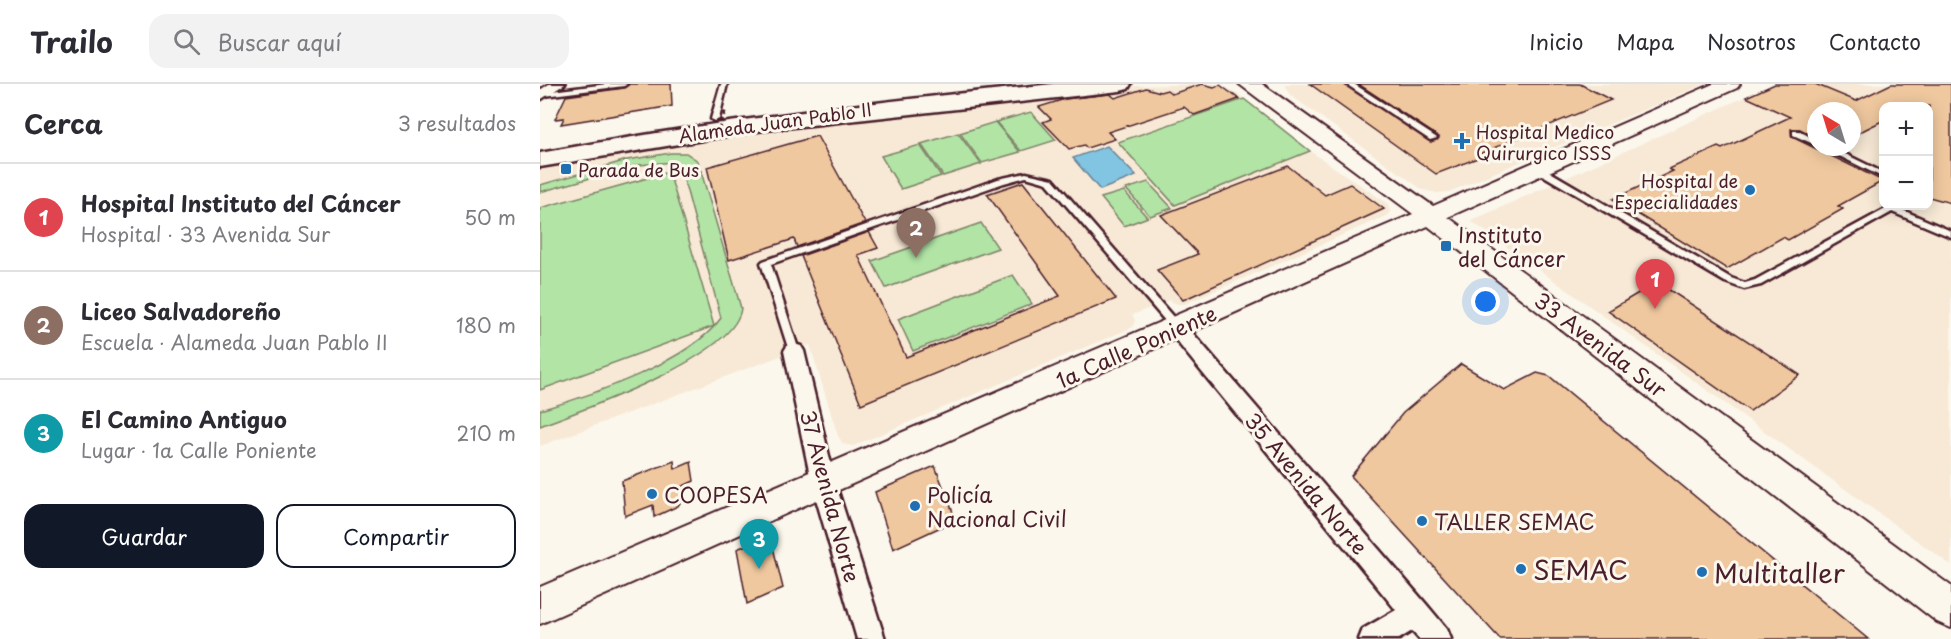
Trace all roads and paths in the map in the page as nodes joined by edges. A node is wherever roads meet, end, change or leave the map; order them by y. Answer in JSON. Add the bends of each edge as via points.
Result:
{"nodes":[{"id":1,"x":558,"y":84,"type":"edge"},
{"id":2,"x":624,"y":84,"type":"edge"},
{"id":3,"x":724,"y":84,"type":"edge"},
{"id":4,"x":985,"y":84,"type":"edge"},
{"id":5,"x":1120,"y":84,"type":"edge"},
{"id":6,"x":1249,"y":84,"type":"edge"},
{"id":7,"x":1349,"y":84,"type":"edge"},
{"id":8,"x":1730,"y":84,"type":"edge"},
{"id":9,"x":542,"y":95,"type":"edge"},
{"id":10,"x":719,"y":121,"type":"junction"},
{"id":11,"x":1796,"y":133,"type":"dead end"},
{"id":12,"x":1433,"y":138,"type":"dead end"},
{"id":13,"x":1807,"y":138,"type":"edge"},
{"id":14,"x":542,"y":148,"type":"edge"},
{"id":15,"x":1843,"y":156,"type":"edge"},
{"id":16,"x":1537,"y":168,"type":"junction"},
{"id":17,"x":1879,"y":174,"type":"edge"},
{"id":18,"x":1889,"y":210,"type":"edge"},
{"id":19,"x":1900,"y":210,"type":"edge"},
{"id":20,"x":1430,"y":215,"type":"junction"},
{"id":21,"x":1951,"y":234,"type":"edge"},
{"id":22,"x":1177,"y":328,"type":"junction"},
{"id":23,"x":794,"y":351,"type":"joint"},
{"id":24,"x":824,"y":485,"type":"junction"},
{"id":25,"x":540,"y":606,"type":"edge"},
{"id":26,"x":1951,"y":609,"type":"edge"},
{"id":27,"x":1416,"y":613,"type":"junction"},
{"id":28,"x":871,"y":639,"type":"edge"},
{"id":29,"x":1373,"y":639,"type":"edge"},
{"id":30,"x":1437,"y":639,"type":"edge"}],
"edges":[{"from":1,"to":9,"type":"street"},
{"from":2,"to":9,"type":"lane"},
{"from":3,"to":10,"type":"lane"},
{"from":4,"to":10,"type":"main road","name":"Alameda Juan Pablo II"},
{"from":5,"to":14,"type":"main road","name":"Alameda Juan Pablo II"},
{"from":6,"to":20,"type":"street","name":"33 Avenida Sur"},
{"from":7,"to":12,"type":"lane"},
{"from":8,"to":16,"type":"street","name":"1a Calle Poniente"},
{"from":10,"to":14,"type":"main road","name":"Alameda Juan Pablo II"},
{"from":11,"to":13,"type":"lane"},
{"from":15,"to":17,"type":"lane"},
{"from":16,"to":18,"type":"lane","via":[[1744,286],[1758,283]]},
{"from":16,"to":20,"type":"street","name":"1a Calle Poniente"},
{"from":19,"to":21,"type":"lane"},
{"from":20,"to":22,"type":"street","name":"1a Calle Poniente"},
{"from":20,"to":26,"type":"street","name":"33 Avenida Sur"},
{"from":22,"to":23,"type":"lane","via":[[1050,180],[1026,175],[766,263]]},
{"from":22,"to":24,"type":"street","name":"1a Calle Poniente"},
{"from":22,"to":27,"type":"street","name":"35 Avenida Norte"},
{"from":23,"to":24,"type":"street","name":"37 Avenida Norte"},
{"from":24,"to":25,"type":"street","name":"1a Calle Poniente"},
{"from":24,"to":28,"type":"street","name":"37 Avenida Norte"},
{"from":27,"to":29,"type":"street"},
{"from":27,"to":30,"type":"street","name":"35 Avenida Norte"}]}
